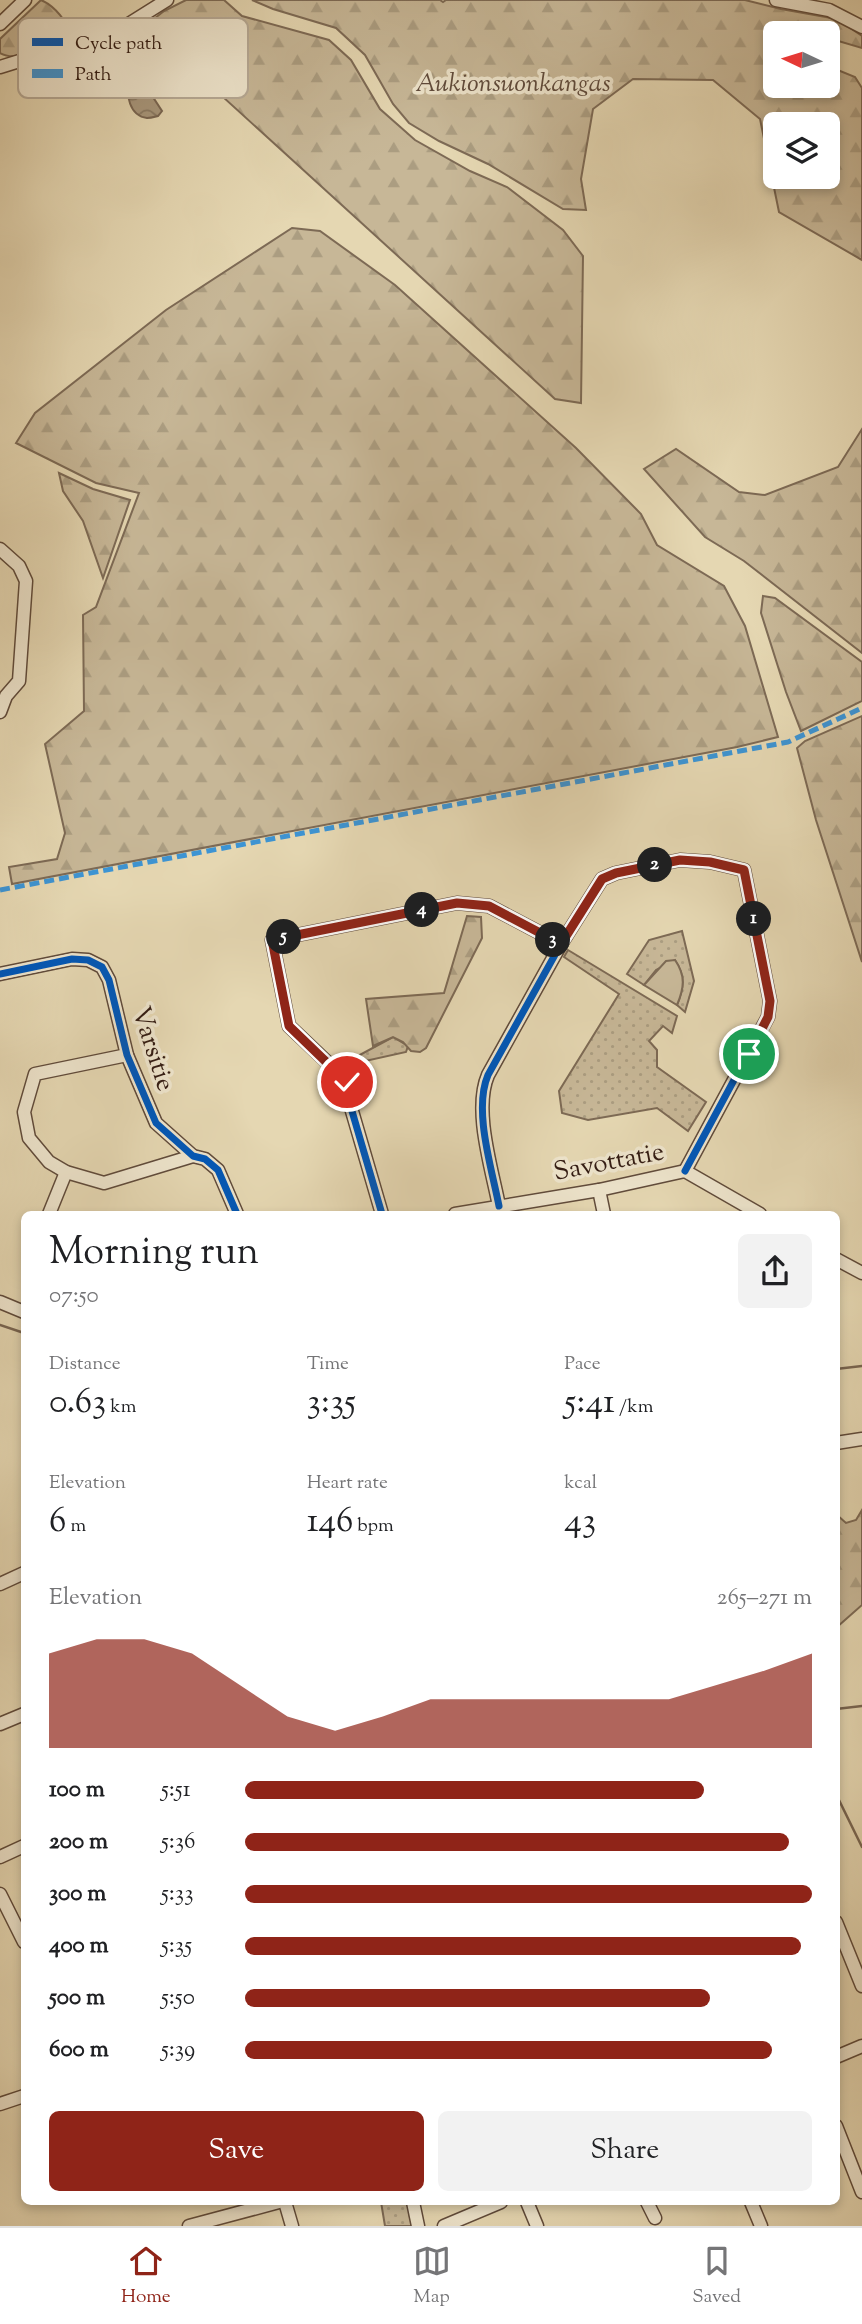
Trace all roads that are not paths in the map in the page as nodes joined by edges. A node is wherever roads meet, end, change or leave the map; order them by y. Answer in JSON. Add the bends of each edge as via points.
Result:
{"nodes":[{"id":1,"x":25,"y":0,"type":"edge"},
{"id":2,"x":167,"y":0,"type":"edge"},
{"id":3,"x":776,"y":0,"type":"edge"},
{"id":4,"x":138,"y":18,"type":"edge"},
{"id":5,"x":0,"y":24,"type":"edge"},
{"id":6,"x":862,"y":27,"type":"edge"},
{"id":7,"x":18,"y":61,"type":"edge"},
{"id":8,"x":0,"y":67,"type":"edge"},
{"id":9,"x":0,"y":549,"type":"edge"},
{"id":10,"x":0,"y":712,"type":"edge"},
{"id":11,"x":561,"y":944,"type":"junction"},
{"id":12,"x":0,"y":974,"type":"edge"},
{"id":13,"x":127,"y":1055,"type":"junction"},
{"id":14,"x":193,"y":1156,"type":"junction"},
{"id":15,"x":685,"y":1171,"type":"junction"},
{"id":16,"x":66,"y":1172,"type":"junction"},
{"id":17,"x":599,"y":1190,"type":"junction"},
{"id":18,"x":499,"y":1206,"type":"junction"},
{"id":19,"x":50,"y":1211,"type":"edge"},
{"id":20,"x":235,"y":1211,"type":"edge"},
{"id":21,"x":382,"y":1211,"type":"edge"},
{"id":22,"x":472,"y":1211,"type":"edge"},
{"id":23,"x":603,"y":1211,"type":"edge"},
{"id":24,"x":755,"y":1211,"type":"edge"},
{"id":25,"x":840,"y":1261,"type":"edge"},
{"id":26,"x":862,"y":1273,"type":"edge"},
{"id":27,"x":0,"y":1302,"type":"edge"},
{"id":28,"x":21,"y":1311,"type":"edge"},
{"id":29,"x":862,"y":1439,"type":"edge"},
{"id":30,"x":840,"y":1442,"type":"edge"},
{"id":31,"x":21,"y":1574,"type":"edge"},
{"id":32,"x":0,"y":1584,"type":"edge"},
{"id":33,"x":21,"y":1715,"type":"edge"},
{"id":34,"x":0,"y":1724,"type":"edge"},
{"id":35,"x":21,"y":1847,"type":"edge"},
{"id":36,"x":0,"y":1857,"type":"edge"},
{"id":37,"x":0,"y":1895,"type":"edge"},
{"id":38,"x":840,"y":1932,"type":"edge"},
{"id":39,"x":21,"y":1936,"type":"edge"},
{"id":40,"x":862,"y":1986,"type":"edge"},
{"id":41,"x":862,"y":2046,"type":"edge"},
{"id":42,"x":840,"y":2055,"type":"edge"},
{"id":43,"x":21,"y":2097,"type":"edge"},
{"id":44,"x":0,"y":2104,"type":"edge"},
{"id":45,"x":840,"y":2136,"type":"edge"},
{"id":46,"x":862,"y":2192,"type":"edge"},
{"id":47,"x":268,"y":2205,"type":"edge"},
{"id":48,"x":286,"y":2205,"type":"edge"},
{"id":49,"x":413,"y":2205,"type":"edge"},
{"id":50,"x":494,"y":2205,"type":"edge"},
{"id":51,"x":528,"y":2205,"type":"edge"},
{"id":52,"x":649,"y":2205,"type":"edge"},
{"id":53,"x":752,"y":2205,"type":"edge"},
{"id":54,"x":655,"y":2218,"type":"dead end"},
{"id":55,"x":188,"y":2226,"type":"edge"},
{"id":56,"x":292,"y":2226,"type":"edge"},
{"id":57,"x":418,"y":2226,"type":"edge"},
{"id":58,"x":444,"y":2226,"type":"edge"},
{"id":59,"x":537,"y":2226,"type":"edge"},
{"id":60,"x":761,"y":2226,"type":"edge"}],
"edges":[{"from":1,"to":5,"type":"street"},
{"from":2,"to":4,"type":"street"},
{"from":3,"to":6,"type":"street","via":[[829,10]]},
{"from":7,"to":8,"type":"street"},
{"from":9,"to":10,"type":"street","via":[[19,566],[26,581],[19,681],[6,695]]},
{"from":11,"to":15,"type":"street","via":[[602,879],[616,873],[680,860],[744,870],[770,1001],[768,1017]]},
{"from":11,"to":18,"type":"street","via":[[483,1086],[484,1125]]},
{"from":11,"to":21,"type":"street","via":[[489,906],[457,903],[272,940],[289,1026],[347,1082]]},
{"from":12,"to":13,"type":"street","name":"Varsitie","via":[[72,958],[102,967]]},
{"from":13,"to":14,"type":"street","name":"Varsitie","via":[[156,1123]]},
{"from":13,"to":16,"type":"street","via":[[35,1074],[24,1112],[29,1138],[49,1162]]},
{"from":14,"to":16,"type":"street","via":[[104,1183]]},
{"from":14,"to":20,"type":"street","name":"Varsitie","via":[[218,1170]]},
{"from":15,"to":17,"type":"street","name":"Savottatie"},
{"from":15,"to":24,"type":"street","name":"Savottatie"},
{"from":16,"to":19,"type":"street"},
{"from":17,"to":18,"type":"street","name":"Savottatie"},
{"from":17,"to":23,"type":"street"},
{"from":18,"to":22,"type":"street","name":"Savottatie"},
{"from":25,"to":26,"type":"street"},
{"from":27,"to":28,"type":"street"},
{"from":29,"to":30,"type":"street"},
{"from":31,"to":32,"type":"street"},
{"from":33,"to":34,"type":"street"},
{"from":35,"to":36,"type":"street"},
{"from":37,"to":39,"type":"street"},
{"from":38,"to":40,"type":"street"},
{"from":41,"to":42,"type":"street"},
{"from":43,"to":44,"type":"street"},
{"from":45,"to":46,"type":"street"},
{"from":47,"to":55,"type":"street"},
{"from":48,"to":56,"type":"street"},
{"from":49,"to":57,"type":"street"},
{"from":50,"to":58,"type":"street"},
{"from":51,"to":59,"type":"street"},
{"from":52,"to":54,"type":"street"},
{"from":53,"to":60,"type":"street"}]}
